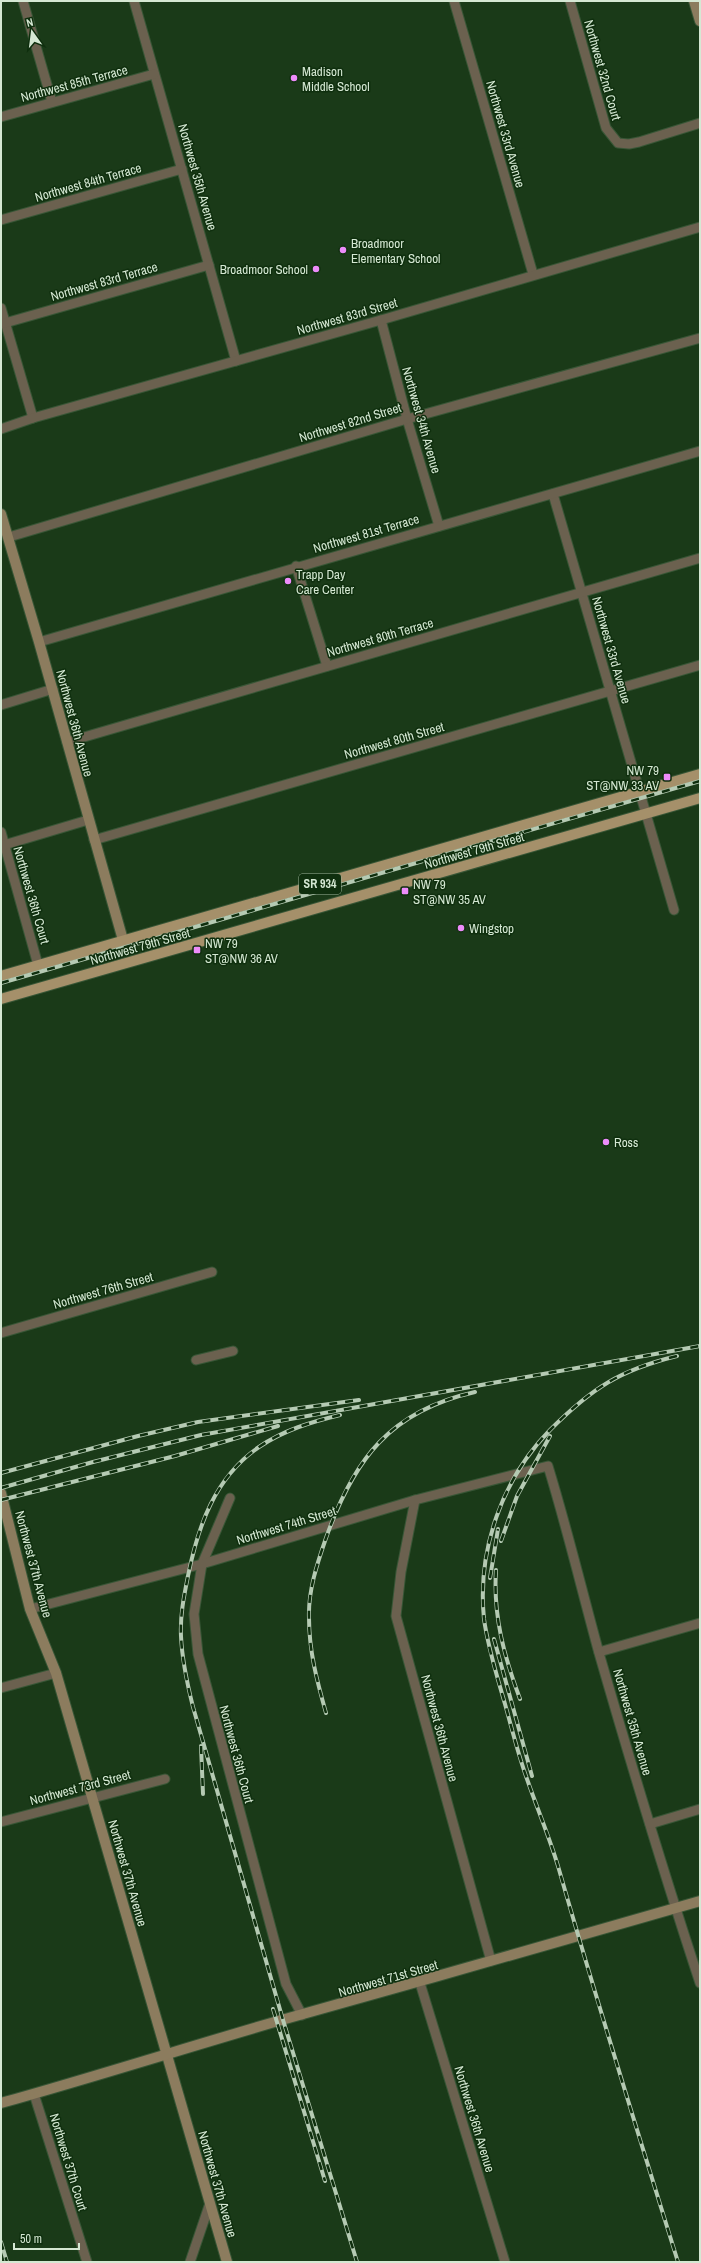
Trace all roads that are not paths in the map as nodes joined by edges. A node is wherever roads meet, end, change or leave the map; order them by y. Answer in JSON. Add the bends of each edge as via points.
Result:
{"nodes":[{"id":1,"x":23,"y":1,"type":"edge"},
{"id":2,"x":134,"y":1,"type":"edge"},
{"id":3,"x":454,"y":1,"type":"edge"},
{"id":4,"x":570,"y":1,"type":"edge"},
{"id":5,"x":694,"y":1,"type":"edge"},
{"id":6,"x":700,"y":21,"type":"edge"},
{"id":7,"x":154,"y":74,"type":"junction"},
{"id":8,"x":52,"y":102,"type":"junction"},
{"id":9,"x":1,"y":117,"type":"edge"},
{"id":10,"x":700,"y":123,"type":"edge"},
{"id":11,"x":182,"y":168,"type":"junction"},
{"id":12,"x":1,"y":220,"type":"edge"},
{"id":13,"x":700,"y":227,"type":"edge"},
{"id":14,"x":209,"y":265,"type":"junction"},
{"id":15,"x":533,"y":274,"type":"junction"},
{"id":16,"x":1,"y":308,"type":"edge"},
{"id":17,"x":381,"y":320,"type":"junction"},
{"id":18,"x":5,"y":323,"type":"junction"},
{"id":19,"x":700,"y":338,"type":"edge"},
{"id":20,"x":236,"y":361,"type":"junction"},
{"id":21,"x":33,"y":418,"type":"junction"},
{"id":22,"x":407,"y":419,"type":"junction"},
{"id":23,"x":1,"y":428,"type":"edge"},
{"id":24,"x":700,"y":451,"type":"edge"},
{"id":25,"x":554,"y":494,"type":"junction"},
{"id":26,"x":1,"y":514,"type":"edge"},
{"id":27,"x":439,"y":526,"type":"junction"},
{"id":28,"x":9,"y":537,"type":"junction"},
{"id":29,"x":700,"y":558,"type":"edge"},
{"id":30,"x":296,"y":566,"type":"junction"},
{"id":31,"x":582,"y":592,"type":"junction"},
{"id":32,"x":40,"y":642,"type":"junction"},
{"id":33,"x":700,"y":665,"type":"edge"},
{"id":34,"x":327,"y":666,"type":"junction"},
{"id":35,"x":52,"y":689,"type":"junction"},
{"id":36,"x":610,"y":691,"type":"junction"},
{"id":37,"x":1,"y":705,"type":"edge"},
{"id":38,"x":67,"y":742,"type":"junction"},
{"id":39,"x":700,"y":774,"type":"edge"},
{"id":40,"x":639,"y":792,"type":"junction"},
{"id":41,"x":700,"y":798,"type":"edge"},
{"id":42,"x":645,"y":814,"type":"junction"},
{"id":43,"x":88,"y":820,"type":"junction"},
{"id":44,"x":1,"y":832,"type":"edge"},
{"id":45,"x":94,"y":840,"type":"junction"},
{"id":46,"x":3,"y":846,"type":"edge"},
{"id":47,"x":674,"y":910,"type":"dead end"},
{"id":48,"x":123,"y":940,"type":"junction"},
{"id":49,"x":38,"y":964,"type":"junction"},
{"id":50,"x":1,"y":976,"type":"edge"},
{"id":51,"x":1,"y":999,"type":"edge"},
{"id":52,"x":212,"y":1272,"type":"dead end"},
{"id":53,"x":1,"y":1333,"type":"edge"},
{"id":54,"x":233,"y":1351,"type":"dead end"},
{"id":55,"x":196,"y":1360,"type":"dead end"},
{"id":56,"x":548,"y":1466,"type":"joint"},
{"id":57,"x":1,"y":1493,"type":"edge"},
{"id":58,"x":230,"y":1498,"type":"dead end"},
{"id":59,"x":415,"y":1500,"type":"junction"},
{"id":60,"x":202,"y":1564,"type":"junction"},
{"id":61,"x":30,"y":1609,"type":"junction"},
{"id":62,"x":700,"y":1623,"type":"edge"},
{"id":63,"x":599,"y":1652,"type":"junction"},
{"id":64,"x":56,"y":1673,"type":"junction"},
{"id":65,"x":1,"y":1688,"type":"edge"},
{"id":66,"x":165,"y":1779,"type":"dead end"},
{"id":67,"x":92,"y":1797,"type":"junction"},
{"id":68,"x":700,"y":1809,"type":"edge"},
{"id":69,"x":1,"y":1822,"type":"edge"},
{"id":70,"x":650,"y":1824,"type":"junction"},
{"id":71,"x":700,"y":1901,"type":"edge"},
{"id":72,"x":676,"y":1908,"type":"junction"},
{"id":73,"x":491,"y":1961,"type":"junction"},
{"id":74,"x":420,"y":1983,"type":"junction"},
{"id":75,"x":700,"y":1983,"type":"edge"},
{"id":76,"x":302,"y":2015,"type":"junction"},
{"id":77,"x":167,"y":2055,"type":"junction"},
{"id":78,"x":34,"y":2094,"type":"junction"},
{"id":79,"x":1,"y":2103,"type":"edge"},
{"id":80,"x":210,"y":2203,"type":"junction"},
{"id":81,"x":87,"y":2262,"type":"edge"},
{"id":82,"x":190,"y":2262,"type":"edge"},
{"id":83,"x":227,"y":2262,"type":"edge"},
{"id":84,"x":505,"y":2262,"type":"edge"}],
"edges":[{"from":1,"to":8,"type":"street"},
{"from":2,"to":7,"type":"street","name":"Northwest 35th Avenue"},
{"from":3,"to":15,"type":"street","name":"Northwest 33rd Avenue"},
{"from":4,"to":10,"type":"street","name":"Northwest 32nd Court","via":[[606,128],[618,143],[639,142]]},
{"from":5,"to":6,"type":"street"},
{"from":7,"to":8,"type":"street","name":"Northwest 85th Terrace"},
{"from":7,"to":11,"type":"street","name":"Northwest 35th Avenue"},
{"from":8,"to":9,"type":"street","name":"Northwest 85th Terrace"},
{"from":11,"to":12,"type":"street","name":"Northwest 84th Terrace"},
{"from":11,"to":14,"type":"street","name":"Northwest 35th Avenue"},
{"from":13,"to":15,"type":"street","name":"Northwest 83rd Street"},
{"from":14,"to":18,"type":"street","name":"Northwest 83rd Terrace"},
{"from":14,"to":20,"type":"street","name":"Northwest 35th Avenue"},
{"from":15,"to":17,"type":"street","name":"Northwest 83rd Street"},
{"from":16,"to":18,"type":"street"},
{"from":17,"to":20,"type":"street","name":"Northwest 83rd Street"},
{"from":17,"to":22,"type":"street","name":"Northwest 34th Avenue"},
{"from":18,"to":21,"type":"street"},
{"from":19,"to":22,"type":"street","name":"Northwest 82nd Street"},
{"from":20,"to":21,"type":"street","name":"Northwest 83rd Street"},
{"from":21,"to":23,"type":"street","name":"Northwest 83rd Street"},
{"from":22,"to":27,"type":"street","name":"Northwest 34th Avenue"},
{"from":22,"to":28,"type":"street","name":"Northwest 82nd Street"},
{"from":24,"to":25,"type":"street","name":"Northwest 81st Terrace"},
{"from":25,"to":27,"type":"street","name":"Northwest 81st Terrace"},
{"from":25,"to":31,"type":"street","name":"Northwest 33rd Avenue"},
{"from":26,"to":28,"type":"street","name":"Northwest 36th Avenue"},
{"from":27,"to":30,"type":"street","name":"Northwest 81st Terrace"},
{"from":28,"to":32,"type":"street","name":"Northwest 36th Avenue"},
{"from":29,"to":31,"type":"street","name":"Northwest 80th Terrace"},
{"from":30,"to":32,"type":"street","name":"Northwest 81st Terrace"},
{"from":30,"to":34,"type":"street"},
{"from":31,"to":34,"type":"street","name":"Northwest 80th Terrace"},
{"from":31,"to":36,"type":"street","name":"Northwest 33rd Avenue"},
{"from":32,"to":35,"type":"street","name":"Northwest 36th Avenue"},
{"from":33,"to":36,"type":"street","name":"Northwest 80th Street"},
{"from":34,"to":38,"type":"street","name":"Northwest 80th Terrace"},
{"from":35,"to":37,"type":"street"},
{"from":35,"to":38,"type":"street","name":"Northwest 36th Avenue"},
{"from":36,"to":40,"type":"street","name":"Northwest 33rd Avenue"},
{"from":36,"to":45,"type":"street","name":"Northwest 80th Street"},
{"from":38,"to":43,"type":"street","name":"Northwest 36th Avenue"},
{"from":39,"to":40,"type":"main road","name":"Northwest 79th Street","number":"SR 934"},
{"from":40,"to":42,"type":"street","name":"Northwest 33rd Avenue"},
{"from":40,"to":48,"type":"main road","name":"Northwest 79th Street","number":"SR 934"},
{"from":41,"to":42,"type":"main road","name":"Northwest 79th Street","number":"SR 934"},
{"from":42,"to":47,"type":"street","name":"Northwest 33rd Avenue"},
{"from":42,"to":51,"type":"main road","name":"Northwest 79th Street","number":"SR 934"},
{"from":43,"to":45,"type":"street","name":"Northwest 36th Avenue"},
{"from":43,"to":46,"type":"street"},
{"from":44,"to":46,"type":"street","name":"Northwest 36th Court"},
{"from":45,"to":48,"type":"street","name":"Northwest 36th Avenue"},
{"from":46,"to":49,"type":"street","name":"Northwest 36th Court"},
{"from":48,"to":49,"type":"main road","name":"Northwest 79th Street","number":"SR 934"},
{"from":49,"to":50,"type":"main road","name":"Northwest 79th Street","number":"SR 934"},
{"from":52,"to":53,"type":"street","name":"Northwest 76th Street"},
{"from":54,"to":55,"type":"street"},
{"from":56,"to":59,"type":"street","name":"Northwest 74th Street"},
{"from":56,"to":63,"type":"street","name":"Northwest 35th Avenue","via":[[566,1523]]},
{"from":57,"to":61,"type":"street","name":"Northwest 37th Avenue"},
{"from":58,"to":60,"type":"street","name":"Northwest 36th Court"},
{"from":59,"to":60,"type":"street","name":"Northwest 74th Street"},
{"from":59,"to":73,"type":"street","name":"Northwest 36th Avenue","via":[[401,1572],[396,1616]]},
{"from":60,"to":61,"type":"street","name":"Northwest 74th Street"},
{"from":60,"to":76,"type":"street","name":"Northwest 36th Court","via":[[194,1614],[198,1654],[286,1984]]},
{"from":61,"to":64,"type":"street","name":"Northwest 37th Avenue"},
{"from":62,"to":63,"type":"street"},
{"from":63,"to":70,"type":"street","name":"Northwest 35th Avenue"},
{"from":64,"to":65,"type":"street"},
{"from":64,"to":67,"type":"street","name":"Northwest 37th Avenue"},
{"from":66,"to":67,"type":"street","name":"Northwest 73rd Street"},
{"from":67,"to":69,"type":"street","name":"Northwest 73rd Street"},
{"from":67,"to":77,"type":"street","name":"Northwest 37th Avenue"},
{"from":68,"to":70,"type":"street"},
{"from":70,"to":72,"type":"street","name":"Northwest 35th Avenue"},
{"from":71,"to":72,"type":"street","name":"Northwest 71st Street"},
{"from":72,"to":73,"type":"street","name":"Northwest 71st Street"},
{"from":72,"to":75,"type":"street","name":"Northwest 35th Avenue"},
{"from":73,"to":74,"type":"street","name":"Northwest 71st Street"},
{"from":74,"to":76,"type":"street","name":"Northwest 71st Street"},
{"from":74,"to":84,"type":"street","name":"Northwest 36th Avenue"},
{"from":76,"to":77,"type":"street","name":"Northwest 71st Street"},
{"from":77,"to":78,"type":"street","name":"Northwest 71st Street"},
{"from":77,"to":80,"type":"street","name":"Northwest 37th Avenue"},
{"from":78,"to":79,"type":"street","name":"Northwest 71st Street"},
{"from":78,"to":81,"type":"street","name":"Northwest 37th Court"},
{"from":80,"to":82,"type":"street"},
{"from":80,"to":83,"type":"street","name":"Northwest 37th Avenue"}]}
